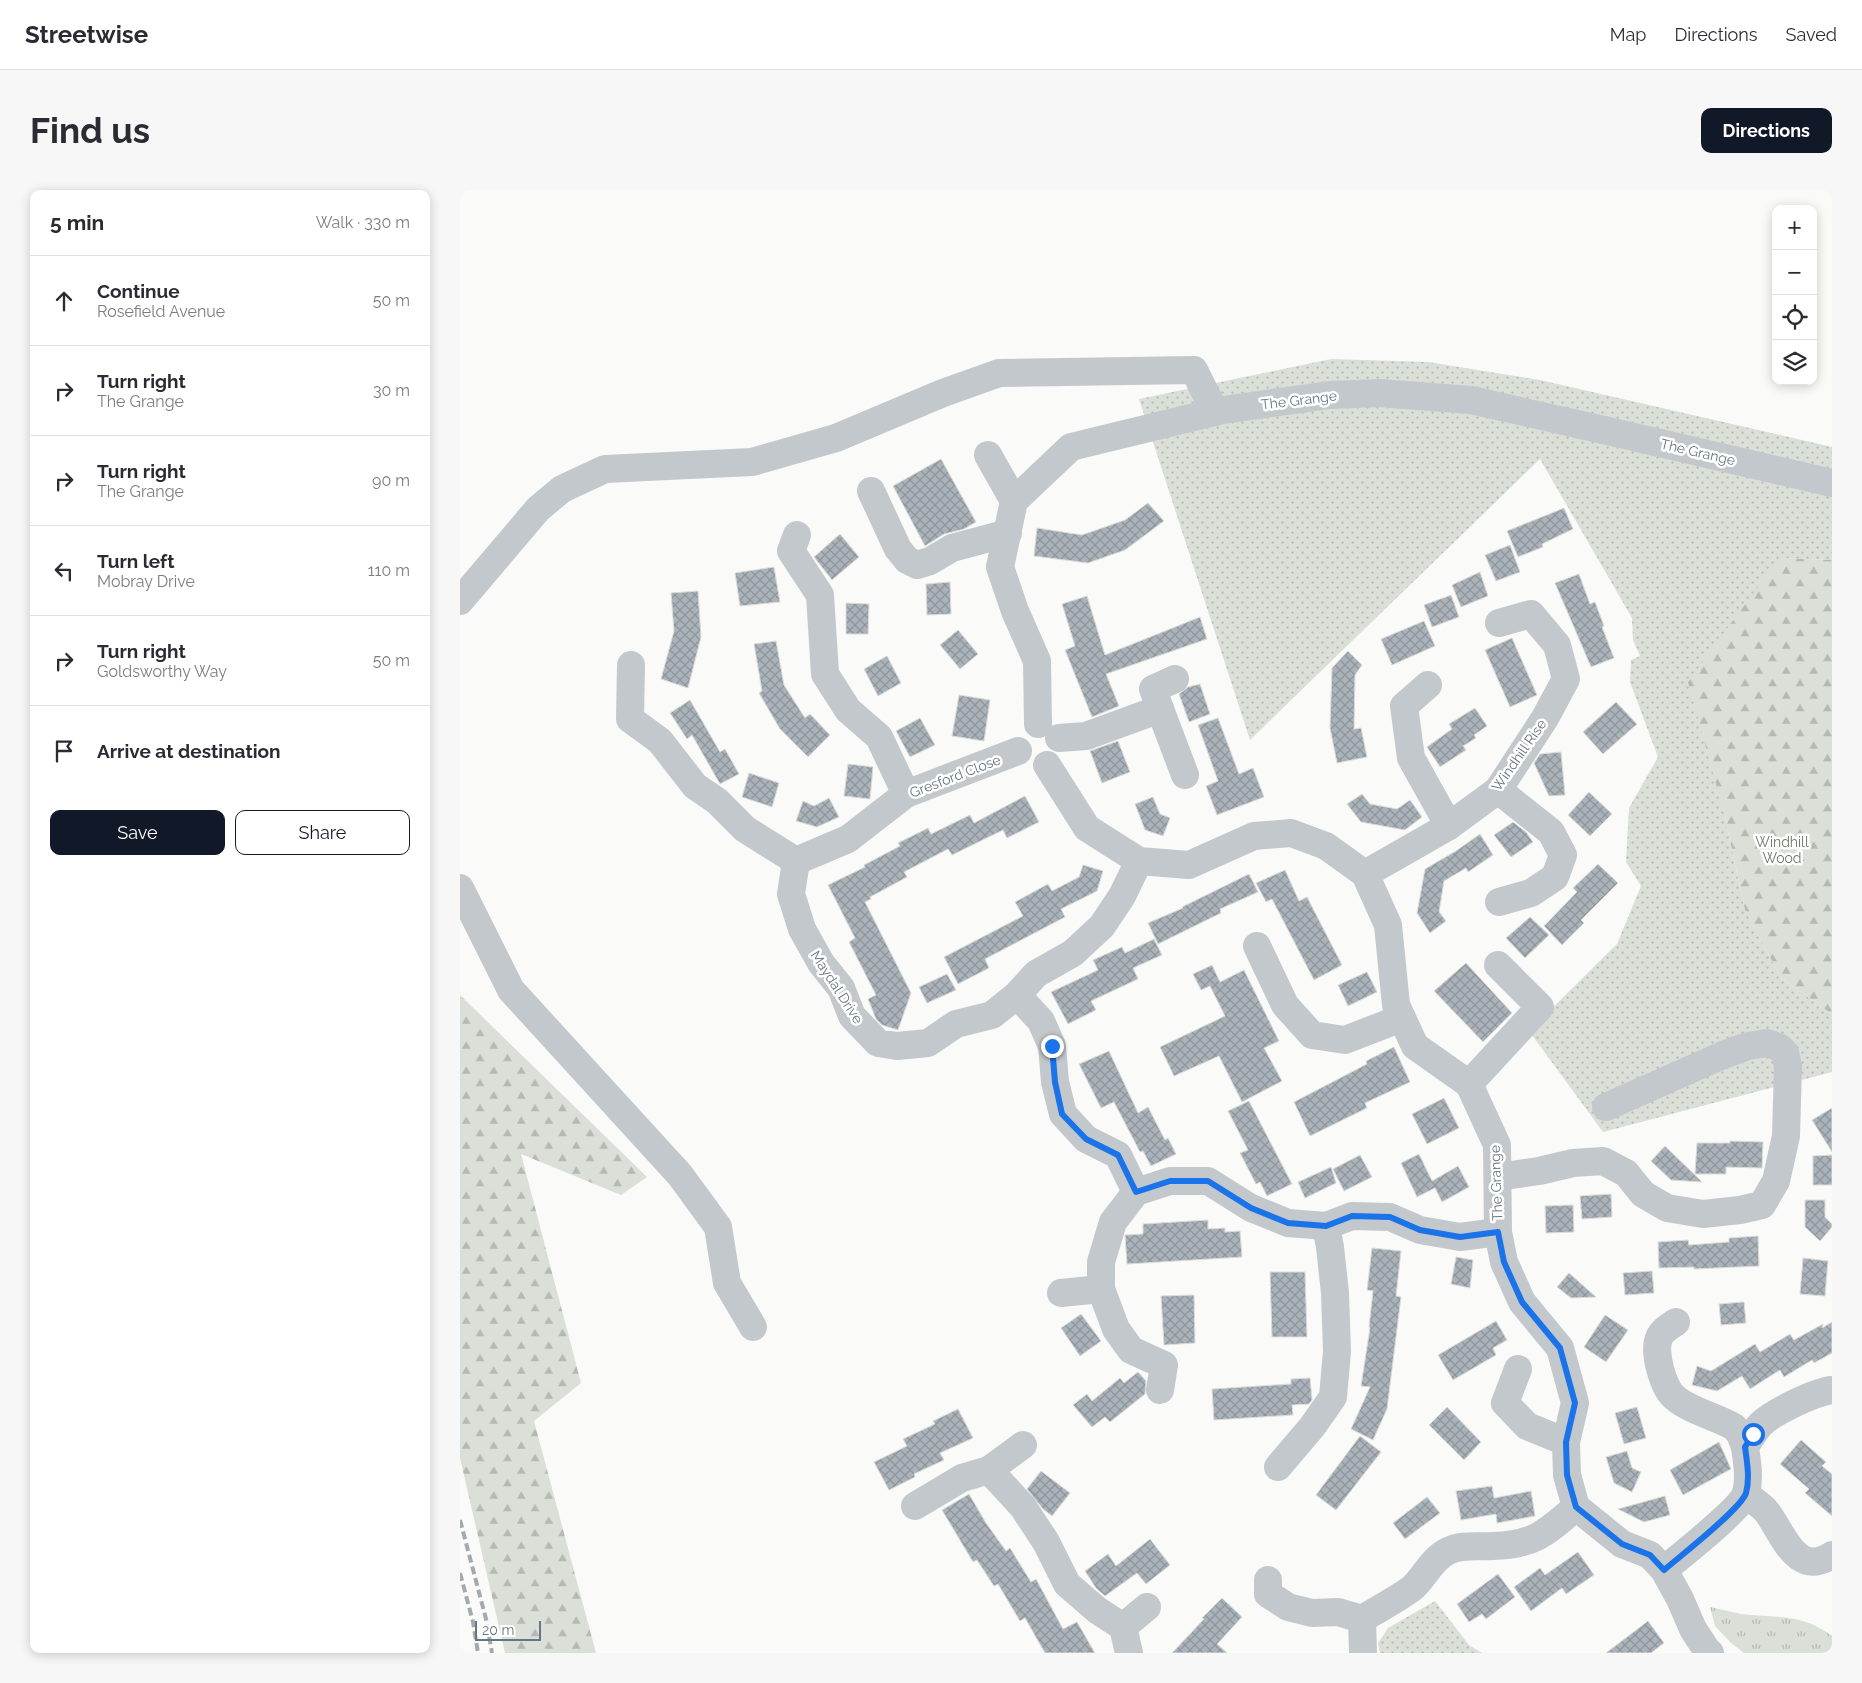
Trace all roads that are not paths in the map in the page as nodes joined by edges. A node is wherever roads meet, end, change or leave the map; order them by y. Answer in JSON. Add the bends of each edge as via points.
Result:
{"nodes":[{"id":1,"x":1215,"y":412,"type":"junction"},
{"id":2,"x":988,"y":455,"type":"dead end"},
{"id":3,"x":1832,"y":483,"type":"edge"},
{"id":4,"x":871,"y":491,"type":"dead end"},
{"id":5,"x":1014,"y":501,"type":"junction"},
{"id":6,"x":1008,"y":533,"type":"junction"},
{"id":7,"x":797,"y":535,"type":"dead end"},
{"id":8,"x":460,"y":601,"type":"edge"},
{"id":9,"x":1499,"y":622,"type":"dead end"},
{"id":10,"x":631,"y":665,"type":"dead end"},
{"id":11,"x":1175,"y":679,"type":"dead end"},
{"id":12,"x":1428,"y":685,"type":"dead end"},
{"id":13,"x":1160,"y":709,"type":"junction"},
{"id":14,"x":1048,"y":731,"type":"junction"},
{"id":15,"x":1018,"y":751,"type":"junction"},
{"id":16,"x":1047,"y":765,"type":"junction"},
{"id":17,"x":1185,"y":775,"type":"dead end"},
{"id":18,"x":1498,"y":790,"type":"junction"},
{"id":19,"x":906,"y":794,"type":"junction"},
{"id":20,"x":1449,"y":826,"type":"junction"},
{"id":21,"x":796,"y":861,"type":"junction"},
{"id":22,"x":1139,"y":861,"type":"junction"},
{"id":23,"x":1365,"y":874,"type":"junction"},
{"id":24,"x":460,"y":888,"type":"edge"},
{"id":25,"x":1499,"y":902,"type":"dead end"},
{"id":26,"x":1257,"y":946,"type":"dead end"},
{"id":27,"x":1498,"y":965,"type":"dead end"},
{"id":28,"x":1017,"y":995,"type":"junction"},
{"id":29,"x":1402,"y":1018,"type":"junction"},
{"id":30,"x":1469,"y":1084,"type":"junction"},
{"id":31,"x":1606,"y":1107,"type":"dead end"},
{"id":32,"x":1498,"y":1177,"type":"junction"},
{"id":33,"x":1136,"y":1192,"type":"junction"},
{"id":34,"x":1326,"y":1226,"type":"junction"},
{"id":35,"x":1498,"y":1232,"type":"junction"},
{"id":36,"x":1101,"y":1289,"type":"junction"},
{"id":37,"x":1060,"y":1293,"type":"dead end"},
{"id":38,"x":1676,"y":1322,"type":"dead end"},
{"id":39,"x":753,"y":1328,"type":"dead end"},
{"id":40,"x":1518,"y":1369,"type":"dead end"},
{"id":41,"x":1160,"y":1390,"type":"dead end"},
{"id":42,"x":1832,"y":1390,"type":"edge"},
{"id":43,"x":1566,"y":1442,"type":"junction"},
{"id":44,"x":1023,"y":1445,"type":"dead end"},
{"id":45,"x":1745,"y":1447,"type":"junction"},
{"id":46,"x":1278,"y":1467,"type":"dead end"},
{"id":47,"x":989,"y":1470,"type":"junction"},
{"id":48,"x":1746,"y":1495,"type":"junction"},
{"id":49,"x":915,"y":1506,"type":"dead end"},
{"id":50,"x":1576,"y":1507,"type":"junction"},
{"id":51,"x":1832,"y":1555,"type":"edge"},
{"id":52,"x":1664,"y":1570,"type":"junction"},
{"id":53,"x":1268,"y":1580,"type":"dead end"},
{"id":54,"x":1147,"y":1607,"type":"dead end"},
{"id":55,"x":1362,"y":1619,"type":"junction"},
{"id":56,"x":1126,"y":1640,"type":"edge"},
{"id":57,"x":1706,"y":1652,"type":"edge"},
{"id":58,"x":1363,"y":1653,"type":"edge"}],
"edges":[{"from":1,"to":3,"type":"street","name":"The Grange","via":[[1329,395],[1379,393],[1471,400]]},
{"from":1,"to":5,"type":"street","name":"The Grange","via":[[1071,447]]},
{"from":1,"to":8,"type":"street","via":[[1194,370],[1000,374],[943,393],[836,438],[752,462],[605,469],[562,489],[538,509]]},
{"from":2,"to":5,"type":"street"},
{"from":4,"to":6,"type":"street","via":[[898,549],[907,560],[917,565],[952,548]]},
{"from":5,"to":6,"type":"street"},
{"from":6,"to":14,"type":"street","via":[[1000,567],[1037,661]]},
{"from":7,"to":19,"type":"street","via":[[791,552],[820,595],[825,674],[848,710],[879,737]]},
{"from":9,"to":18,"type":"street","name":"Windhill Rise","via":[[1531,614],[1558,645],[1566,679]]},
{"from":10,"to":21,"type":"street","via":[[630,719],[660,741],[695,786],[717,801],[745,829]]},
{"from":11,"to":13,"type":"street","via":[[1153,689]]},
{"from":12,"to":20,"type":"street","via":[[1404,706],[1410,758]]},
{"from":13,"to":14,"type":"street","via":[[1086,736]]},
{"from":13,"to":17,"type":"street"},
{"from":14,"to":15,"type":"street","via":[[1026,728],[1021,732]]},
{"from":14,"to":16,"type":"street","via":[[1060,751]]},
{"from":15,"to":16,"type":"street","via":[[1021,758],[1033,766]]},
{"from":15,"to":19,"type":"street","name":"Gresford Close"},
{"from":16,"to":22,"type":"street","via":[[1087,828]]},
{"from":18,"to":20,"type":"street","name":"Windhill Rise"},
{"from":18,"to":25,"type":"street","via":[[1551,832],[1563,855],[1555,876],[1531,893]]},
{"from":19,"to":21,"type":"street","name":"Gresford Close","via":[[848,839]]},
{"from":20,"to":23,"type":"street","name":"Windhill Rise"},
{"from":21,"to":28,"type":"street","name":"Maydal Drive","via":[[791,894],[802,930],[821,963],[841,988],[852,1016],[878,1043],[897,1046],[928,1042],[956,1024],[992,1014]]},
{"from":22,"to":23,"type":"street","via":[[1189,866],[1254,836],[1291,833],[1326,846]]},
{"from":22,"to":28,"type":"street","name":"Maydal Drive","via":[[1122,896],[1102,926],[1073,953],[1036,974]]},
{"from":23,"to":29,"type":"street","name":"The Grange","via":[[1388,925],[1396,1005]]},
{"from":24,"to":39,"type":"street","via":[[511,990],[680,1174],[718,1227],[727,1283]]},
{"from":26,"to":29,"type":"street","via":[[1285,1005],[1312,1035],[1345,1040]]},
{"from":27,"to":30,"type":"street","via":[[1540,1007]]},
{"from":28,"to":33,"type":"street","via":[[1041,1021],[1052,1046],[1062,1114],[1086,1139],[1118,1155]]},
{"from":29,"to":30,"type":"street","name":"The Grange","via":[[1415,1046]]},
{"from":30,"to":32,"type":"street","name":"The Grange","via":[[1498,1145]]},
{"from":31,"to":32,"type":"street","via":[[1748,1046],[1767,1043],[1785,1053],[1788,1066],[1786,1136],[1776,1181],[1762,1205],[1702,1214],[1666,1208],[1643,1194],[1626,1173],[1603,1161],[1573,1163]]},
{"from":32,"to":35,"type":"street","name":"The Grange"},
{"from":33,"to":34,"type":"street","via":[[1170,1181],[1208,1181],[1251,1208],[1288,1223]]},
{"from":33,"to":36,"type":"street","via":[[1113,1222],[1101,1262]]},
{"from":34,"to":35,"type":"street","via":[[1352,1216],[1390,1217],[1420,1230],[1460,1237]]},
{"from":34,"to":46,"type":"street","via":[[1335,1293],[1337,1351],[1333,1397]]},
{"from":35,"to":43,"type":"street","name":"The Grange","via":[[1504,1262],[1522,1302],[1560,1348],[1575,1403]]},
{"from":36,"to":37,"type":"street"},
{"from":36,"to":41,"type":"street","via":[[1116,1329],[1132,1350],[1164,1365]]},
{"from":38,"to":45,"type":"street","via":[[1658,1339],[1657,1351],[1665,1382],[1673,1396],[1682,1402],[1734,1427]]},
{"from":40,"to":43,"type":"street","via":[[1494,1406],[1527,1426]]},
{"from":42,"to":45,"type":"street","via":[[1818,1393],[1770,1417]]},
{"from":43,"to":50,"type":"street","name":"The Grange","via":[[1567,1475]]},
{"from":44,"to":47,"type":"street"},
{"from":45,"to":48,"type":"street","via":[[1748,1469]]},
{"from":47,"to":49,"type":"street","via":[[962,1478]]},
{"from":47,"to":56,"type":"street","via":[[1023,1507],[1046,1542],[1067,1584]]},
{"from":48,"to":51,"type":"street","via":[[1765,1510],[1785,1542],[1802,1559],[1814,1563]]},
{"from":48,"to":52,"type":"street","via":[[1734,1510]]},
{"from":50,"to":52,"type":"street","via":[[1622,1544],[1650,1555]]},
{"from":50,"to":55,"type":"street","via":[[1546,1534],[1527,1541],[1512,1545],[1458,1547],[1446,1552],[1428,1567],[1412,1588]]},
{"from":52,"to":57,"type":"street"},
{"from":53,"to":55,"type":"street","via":[[1268,1594],[1288,1607],[1312,1613],[1338,1612]]},
{"from":54,"to":56,"type":"street"},
{"from":55,"to":58,"type":"street"}]}
